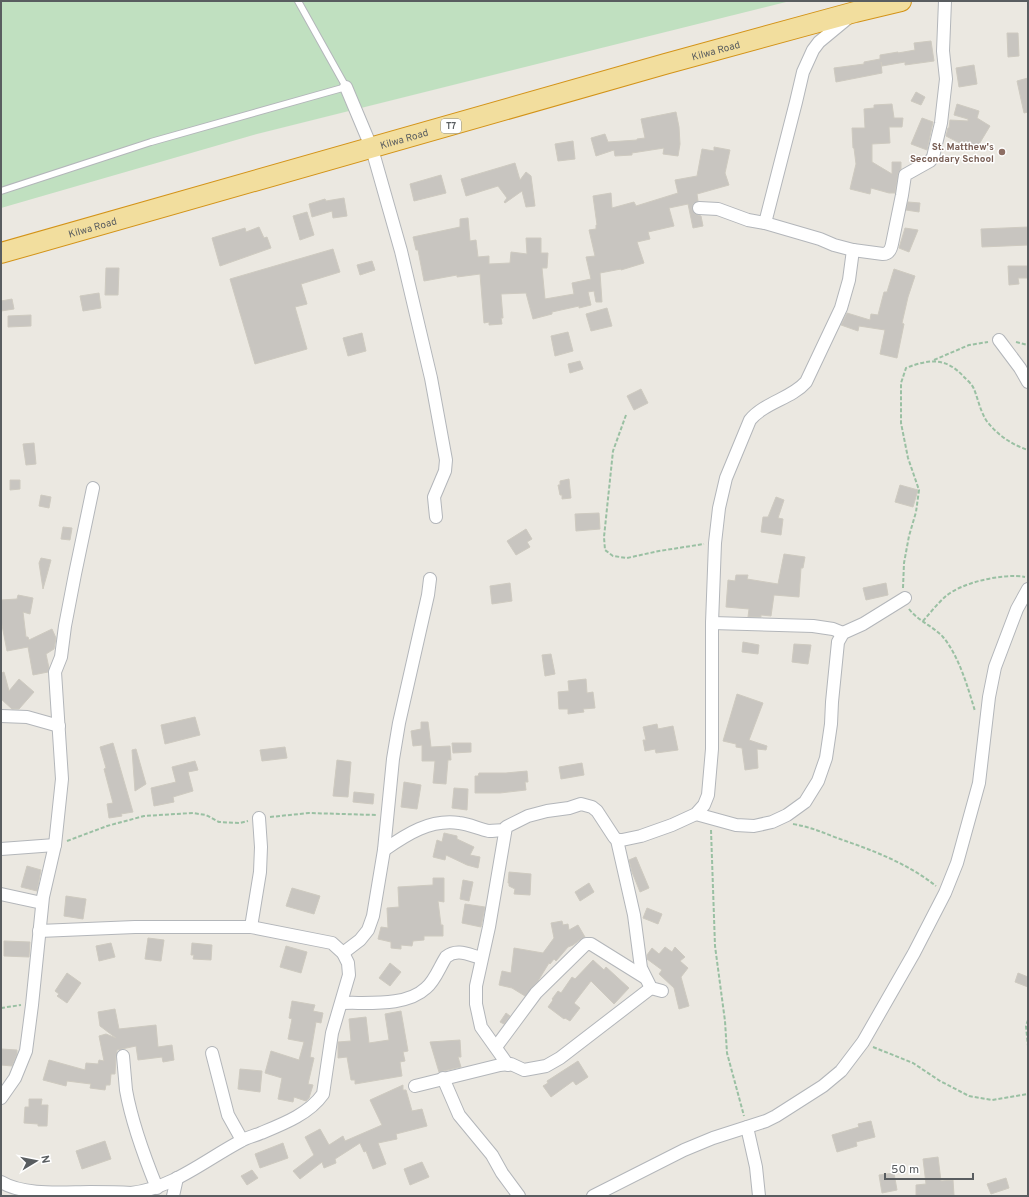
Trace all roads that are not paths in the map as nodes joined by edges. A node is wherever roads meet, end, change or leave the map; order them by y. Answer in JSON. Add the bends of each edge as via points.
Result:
{"nodes":[{"id":1,"x":298,"y":1,"type":"edge"},
{"id":2,"x":901,"y":1,"type":"edge"},
{"id":3,"x":945,"y":1,"type":"edge"},
{"id":4,"x":855,"y":12,"type":"junction"},
{"id":5,"x":346,"y":87,"type":"junction"},
{"id":6,"x":372,"y":149,"type":"junction"},
{"id":7,"x":1,"y":191,"type":"edge"},
{"id":8,"x":699,"y":208,"type":"dead end"},
{"id":9,"x":765,"y":223,"type":"junction"},
{"id":10,"x":854,"y":250,"type":"junction"},
{"id":11,"x":1,"y":253,"type":"edge"},
{"id":12,"x":999,"y":340,"type":"road end"},
{"id":13,"x":1028,"y":382,"type":"edge"},
{"id":14,"x":93,"y":488,"type":"dead end"},
{"id":15,"x":436,"y":517,"type":"dead end"},
{"id":16,"x":430,"y":579,"type":"dead end"},
{"id":17,"x":1028,"y":589,"type":"edge"},
{"id":18,"x":905,"y":598,"type":"road end"},
{"id":19,"x":712,"y":623,"type":"junction"},
{"id":20,"x":843,"y":633,"type":"junction"},
{"id":21,"x":1,"y":716,"type":"edge"},
{"id":22,"x":59,"y":726,"type":"junction"},
{"id":23,"x":696,"y":814,"type":"junction"},
{"id":24,"x":259,"y":818,"type":"road end"},
{"id":25,"x":505,"y":830,"type":"junction"},
{"id":26,"x":617,"y":840,"type":"junction"},
{"id":27,"x":55,"y":845,"type":"junction"},
{"id":28,"x":1,"y":849,"type":"edge"},
{"id":29,"x":384,"y":850,"type":"junction"},
{"id":30,"x":1,"y":894,"type":"edge"},
{"id":31,"x":42,"y":903,"type":"junction"},
{"id":32,"x":251,"y":927,"type":"junction"},
{"id":33,"x":39,"y":931,"type":"junction"},
{"id":34,"x":343,"y":953,"type":"junction"},
{"id":35,"x":481,"y":958,"type":"junction"},
{"id":36,"x":644,"y":977,"type":"junction"},
{"id":37,"x":342,"y":1002,"type":"junction"},
{"id":38,"x":496,"y":1047,"type":"junction"},
{"id":39,"x":212,"y":1053,"type":"dead end"},
{"id":40,"x":123,"y":1056,"type":"dead end"},
{"id":41,"x":508,"y":1065,"type":"junction"},
{"id":42,"x":444,"y":1078,"type":"junction"},
{"id":43,"x":415,"y":1086,"type":"dead end"},
{"id":44,"x":1,"y":1098,"type":"edge"},
{"id":45,"x":747,"y":1127,"type":"junction"},
{"id":46,"x":242,"y":1140,"type":"junction"},
{"id":47,"x":177,"y":1178,"type":"junction"},
{"id":48,"x":1,"y":1182,"type":"edge"},
{"id":49,"x":157,"y":1188,"type":"junction"},
{"id":50,"x":173,"y":1196,"type":"edge"},
{"id":51,"x":519,"y":1196,"type":"edge"},
{"id":52,"x":593,"y":1196,"type":"edge"},
{"id":53,"x":759,"y":1196,"type":"edge"}],
"edges":[{"from":1,"to":5,"type":"lane"},
{"from":2,"to":4,"type":"highway","name":"Kilwa Road","number":"T7"},
{"from":3,"to":10,"type":"street","via":[[943,51],[946,79],[941,123],[933,157],[904,175],[890,250],[886,254]]},
{"from":4,"to":6,"type":"highway","name":"Kilwa Road","number":"T7"},
{"from":4,"to":9,"type":"street","via":[[818,42],[808,60]]},
{"from":5,"to":6,"type":"street"},
{"from":5,"to":7,"type":"lane","via":[[151,142]]},
{"from":6,"to":11,"type":"highway","name":"Kilwa Road","number":"T7"},
{"from":6,"to":15,"type":"street","via":[[401,251],[444,444],[446,464],[434,497]]},
{"from":8,"to":9,"type":"street","via":[[718,209]]},
{"from":9,"to":10,"type":"street"},
{"from":10,"to":19,"type":"street","via":[[841,308],[806,382],[790,395],[754,414],[726,478],[715,543]]},
{"from":12,"to":13,"type":"street"},
{"from":14,"to":22,"type":"street","via":[[73,582],[61,657],[54,672]]},
{"from":16,"to":29,"type":"street","via":[[399,723]]},
{"from":17,"to":45,"type":"street","via":[[1017,609],[995,667],[979,783],[957,863],[945,893],[911,960],[863,1042],[841,1071],[823,1086],[776,1116]]},
{"from":18,"to":20,"type":"street"},
{"from":19,"to":20,"type":"street","via":[[813,626]]},
{"from":19,"to":23,"type":"street","via":[[710,782],[704,805]]},
{"from":20,"to":23,"type":"street","via":[[838,642],[826,758],[818,782],[805,802],[772,822],[754,826],[736,825]]},
{"from":21,"to":22,"type":"street","via":[[27,717]]},
{"from":22,"to":27,"type":"street","via":[[62,779]]},
{"from":23,"to":26,"type":"street","via":[[641,836]]},
{"from":24,"to":32,"type":"street","via":[[260,872]]},
{"from":25,"to":26,"type":"street","via":[[508,825],[528,816],[581,804],[597,811]]},
{"from":25,"to":29,"type":"street","via":[[490,831],[465,824],[443,822],[416,831]]},
{"from":25,"to":35,"type":"street"},
{"from":26,"to":36,"type":"street","via":[[634,915],[638,956]]},
{"from":27,"to":28,"type":"street"},
{"from":27,"to":31,"type":"street"},
{"from":29,"to":34,"type":"street","via":[[373,916],[368,930]]},
{"from":30,"to":31,"type":"street"},
{"from":31,"to":33,"type":"street"},
{"from":32,"to":33,"type":"street","via":[[135,927]]},
{"from":32,"to":34,"type":"street","via":[[332,944]]},
{"from":33,"to":44,"type":"street","via":[[27,1046],[15,1078]]},
{"from":34,"to":37,"type":"street","via":[[348,963],[349,975]]},
{"from":35,"to":37,"type":"street","via":[[457,951],[451,953],[427,988],[414,996],[393,1001]]},
{"from":35,"to":38,"type":"street","via":[[476,1004],[482,1027]]},
{"from":36,"to":38,"type":"street","via":[[591,944],[586,944],[536,993]]},
{"from":36,"to":41,"type":"street","via":[[657,989],[554,1062],[524,1070]]},
{"from":37,"to":46,"type":"street","via":[[332,1033],[324,1089],[319,1099],[301,1114]]},
{"from":38,"to":41,"type":"street"},
{"from":39,"to":46,"type":"street","via":[[228,1115]]},
{"from":40,"to":49,"type":"street","via":[[126,1090],[132,1116]]},
{"from":41,"to":42,"type":"street"},
{"from":42,"to":43,"type":"street"},
{"from":42,"to":51,"type":"street","via":[[459,1115],[492,1155]]},
{"from":45,"to":52,"type":"street","via":[[684,1150]]},
{"from":45,"to":53,"type":"street","via":[[756,1167]]},
{"from":46,"to":47,"type":"street"},
{"from":47,"to":49,"type":"street"},
{"from":47,"to":50,"type":"street"},
{"from":48,"to":49,"type":"street","via":[[20,1189],[40,1191],[131,1193]]}]}
